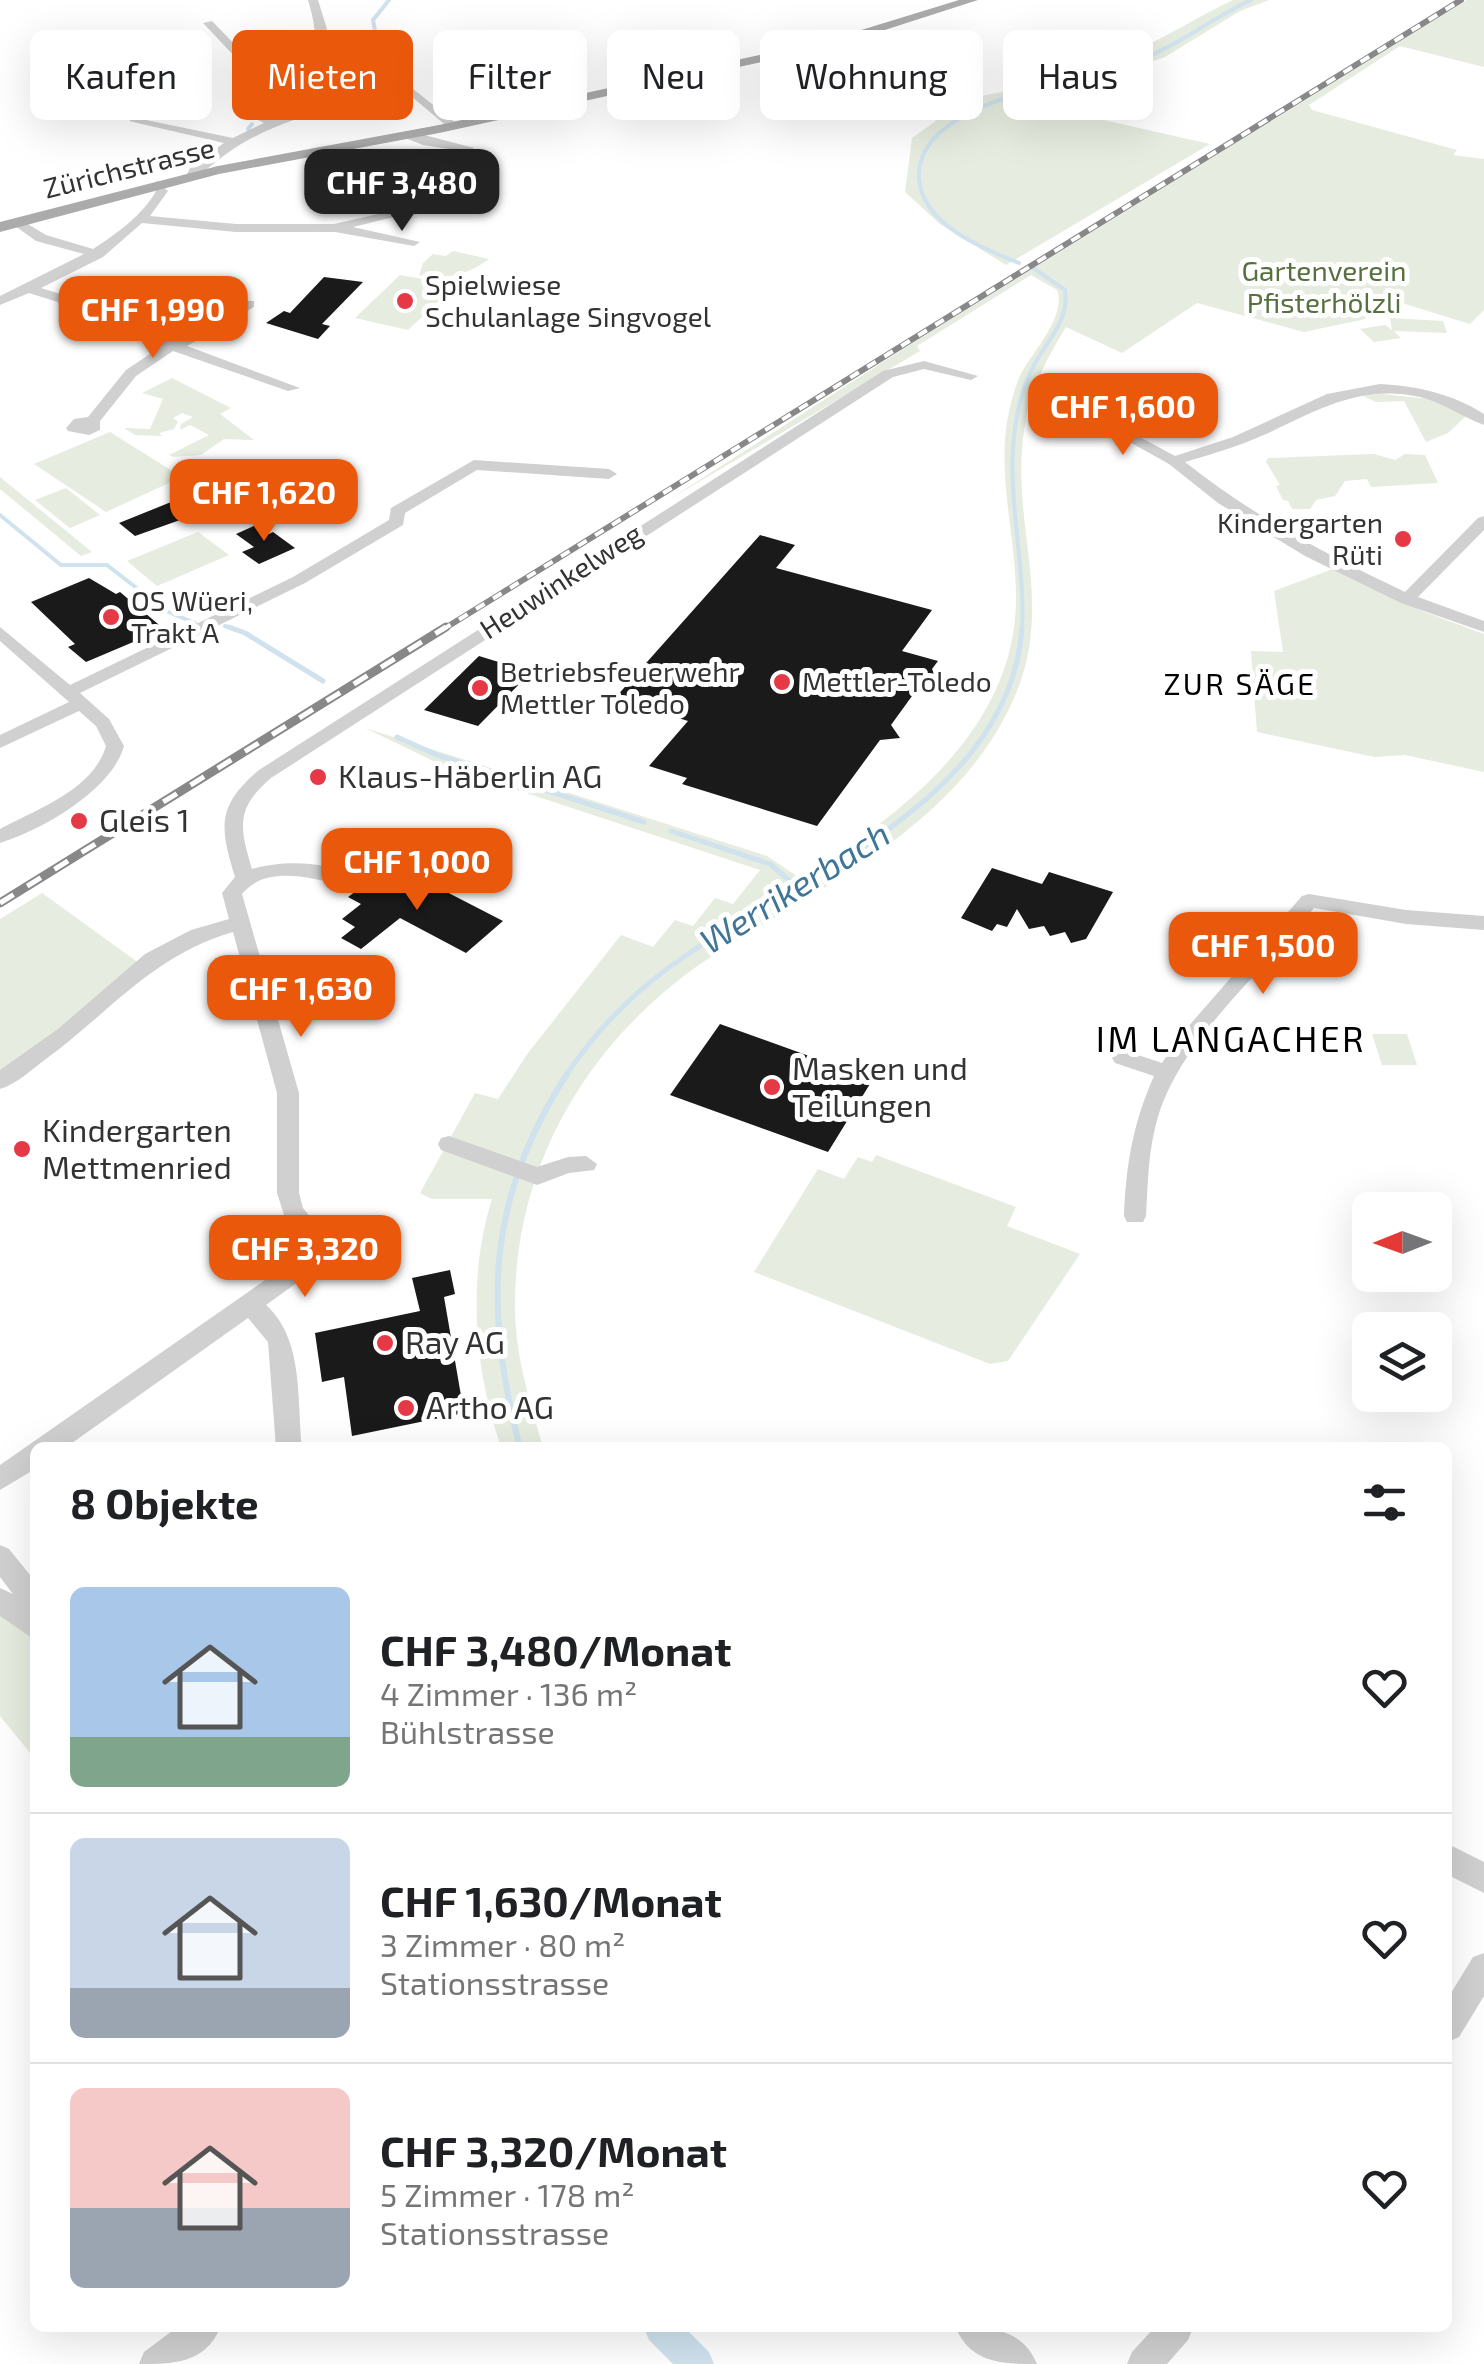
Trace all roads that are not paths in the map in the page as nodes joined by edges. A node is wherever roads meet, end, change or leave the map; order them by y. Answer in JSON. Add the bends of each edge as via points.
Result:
{"nodes":[{"id":1,"x":312,"y":0,"type":"edge"},
{"id":2,"x":972,"y":0,"type":"edge"},
{"id":3,"x":208,"y":22,"type":"dead end"},
{"id":4,"x":322,"y":30,"type":"edge"},
{"id":5,"x":232,"y":48,"type":"edge"},
{"id":6,"x":137,"y":120,"type":"edge"},
{"id":7,"x":269,"y":121,"type":"joint"},
{"id":8,"x":453,"y":126,"type":"junction"},
{"id":9,"x":408,"y":135,"type":"junction"},
{"id":10,"x":230,"y":141,"type":"junction"},
{"id":11,"x":468,"y":148,"type":"dead end"},
{"id":12,"x":192,"y":176,"type":"junction"},
{"id":13,"x":157,"y":185,"type":"junction"},
{"id":14,"x":402,"y":204,"type":"dead end"},
{"id":15,"x":142,"y":218,"type":"junction"},
{"id":16,"x":8,"y":225,"type":"edge"},
{"id":17,"x":335,"y":228,"type":"junction"},
{"id":18,"x":414,"y":242,"type":"dead end"},
{"id":19,"x":98,"y":254,"type":"junction"},
{"id":20,"x":28,"y":288,"type":"junction"},
{"id":21,"x":0,"y":301,"type":"edge"},
{"id":22,"x":250,"y":304,"type":"dead end"},
{"id":23,"x":174,"y":346,"type":"junction"},
{"id":24,"x":971,"y":376,"type":"dead end"},
{"id":25,"x":294,"y":388,"type":"dead end"},
{"id":26,"x":1092,"y":417,"type":"dead end"},
{"id":27,"x":92,"y":421,"type":"dead end"},
{"id":28,"x":1484,"y":421,"type":"edge"},
{"id":29,"x":1174,"y":461,"type":"junction"},
{"id":30,"x":609,"y":474,"type":"dead end"},
{"id":31,"x":1484,"y":521,"type":"edge"},
{"id":32,"x":1408,"y":598,"type":"junction"},
{"id":33,"x":1484,"y":628,"type":"edge"},
{"id":34,"x":0,"y":632,"type":"edge"},
{"id":35,"x":76,"y":697,"type":"junction"},
{"id":36,"x":0,"y":742,"type":"edge"},
{"id":37,"x":69,"y":798,"type":"junction"},
{"id":38,"x":0,"y":828,"type":"edge"},
{"id":39,"x":0,"y":837,"type":"edge"},
{"id":40,"x":340,"y":878,"type":"dead end"},
{"id":41,"x":245,"y":879,"type":"junction"},
{"id":42,"x":239,"y":923,"type":"junction"},
{"id":43,"x":1484,"y":923,"type":"edge"},
{"id":44,"x":1123,"y":1058,"type":"dead end"},
{"id":45,"x":1164,"y":1071,"type":"junction"},
{"id":46,"x":0,"y":1081,"type":"edge"},
{"id":47,"x":449,"y":1144,"type":"dead end"},
{"id":48,"x":586,"y":1164,"type":"dead end"},
{"id":49,"x":1136,"y":1216,"type":"dead end"},
{"id":50,"x":250,"y":1305,"type":"junction"},
{"id":51,"x":54,"y":1442,"type":"edge"},
{"id":52,"x":288,"y":1442,"type":"edge"},
{"id":53,"x":30,"y":1458,"type":"edge"},
{"id":54,"x":0,"y":1479,"type":"edge"},
{"id":55,"x":0,"y":1557,"type":"edge"},
{"id":56,"x":30,"y":1596,"type":"edge"},
{"id":57,"x":0,"y":1600,"type":"edge"},
{"id":58,"x":30,"y":1624,"type":"edge"},
{"id":59,"x":1452,"y":1861,"type":"edge"},
{"id":60,"x":1484,"y":1878,"type":"edge"},
{"id":61,"x":1484,"y":1968,"type":"edge"},
{"id":62,"x":1452,"y":2020,"type":"edge"},
{"id":63,"x":197,"y":2332,"type":"edge"},
{"id":64,"x":979,"y":2332,"type":"edge"},
{"id":65,"x":1172,"y":2332,"type":"edge"},
{"id":66,"x":161,"y":2362,"type":"edge"},
{"id":67,"x":1020,"y":2364,"type":"edge"},
{"id":68,"x":1144,"y":2364,"type":"edge"}],
"edges":[{"from":1,"to":4,"type":"street"},
{"from":2,"to":8,"type":"main road","name":"Zürichstrasse","via":[[835,42]]},
{"from":3,"to":5,"type":"street"},
{"from":6,"to":10,"type":"street"},
{"from":7,"to":8,"type":"street","via":[[407,87]]},
{"from":7,"to":10,"type":"street"},
{"from":8,"to":9,"type":"main road","name":"Zürichstrasse"},
{"from":9,"to":11,"type":"street"},
{"from":9,"to":12,"type":"main road","name":"Zürichstrasse"},
{"from":10,"to":12,"type":"street"},
{"from":12,"to":13,"type":"main road","name":"Zürichstrasse"},
{"from":13,"to":15,"type":"street","via":[[162,194]]},
{"from":13,"to":16,"type":"main road","name":"Zürichstrasse"},
{"from":14,"to":17,"type":"street","via":[[406,210],[400,213]]},
{"from":15,"to":17,"type":"street","via":[[236,228]]},
{"from":15,"to":19,"type":"street"},
{"from":16,"to":19,"type":"street"},
{"from":17,"to":18,"type":"street"},
{"from":19,"to":20,"type":"street"},
{"from":20,"to":21,"type":"street"},
{"from":20,"to":23,"type":"street","via":[[100,311]]},
{"from":22,"to":23,"type":"street"},
{"from":23,"to":25,"type":"street"},
{"from":23,"to":27,"type":"street","via":[[131,373]]},
{"from":24,"to":41,"type":"street","name":"Heuwinkelweg","via":[[924,365],[888,374],[265,774],[232,813]]},
{"from":26,"to":29,"type":"street"},
{"from":28,"to":29,"type":"street","via":[[1454,402],[1420,394],[1349,392],[1246,438]]},
{"from":29,"to":32,"type":"street","via":[[1274,532]]},
{"from":30,"to":35,"type":"street","via":[[474,465],[397,511],[397,522],[299,580]]},
{"from":31,"to":32,"type":"street"},
{"from":32,"to":33,"type":"street"},
{"from":34,"to":35,"type":"street"},
{"from":35,"to":36,"type":"street"},
{"from":35,"to":37,"type":"street","via":[[110,730],[116,746],[103,774]]},
{"from":37,"to":38,"type":"street","via":[[58,797]]},
{"from":37,"to":39,"type":"street"},
{"from":40,"to":41,"type":"street","via":[[296,869]]},
{"from":41,"to":42,"type":"street","via":[[232,893]]},
{"from":42,"to":46,"type":"street","via":[[152,959]]},
{"from":42,"to":50,"type":"street","via":[[288,1092],[288,1193],[294,1212],[326,1250]]},
{"from":43,"to":45,"type":"street","via":[[1309,901]]},
{"from":44,"to":45,"type":"street"},
{"from":45,"to":49,"type":"street","via":[[1136,1156]]},
{"from":47,"to":48,"type":"street","via":[[538,1176]]},
{"from":50,"to":51,"type":"street"},
{"from":50,"to":52,"type":"street","via":[[280,1340]]},
{"from":53,"to":54,"type":"street"},
{"from":55,"to":56,"type":"street"},
{"from":57,"to":58,"type":"street"},
{"from":59,"to":60,"type":"street"},
{"from":61,"to":62,"type":"street"},
{"from":63,"to":66,"type":"street"},
{"from":64,"to":67,"type":"street"},
{"from":65,"to":68,"type":"street"}]}
